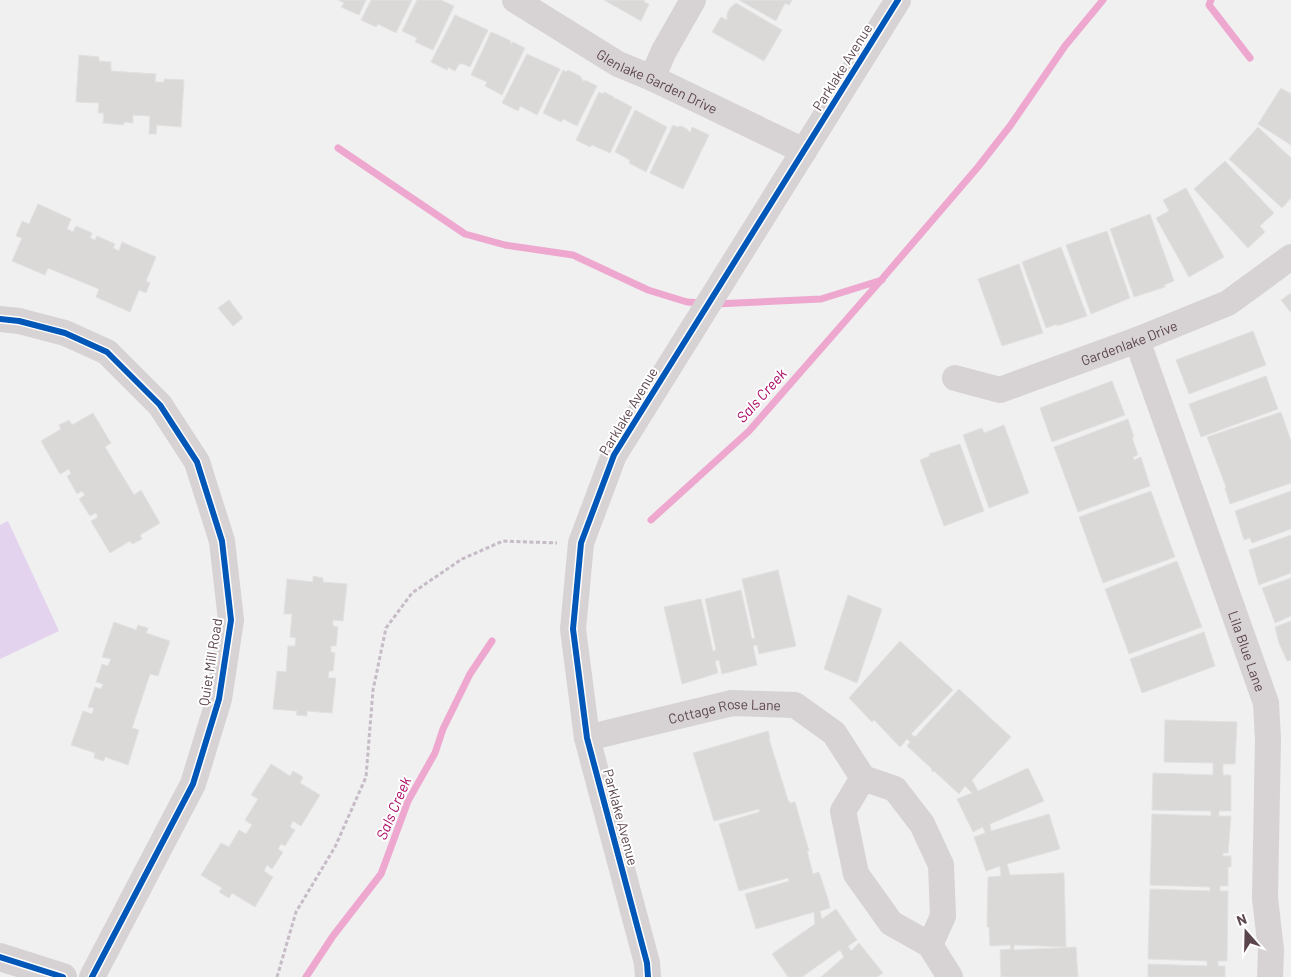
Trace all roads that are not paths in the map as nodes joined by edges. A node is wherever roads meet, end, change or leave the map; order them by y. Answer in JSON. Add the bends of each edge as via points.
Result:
{"nodes":[{"id":1,"x":515,"y":0,"type":"edge"},
{"id":2,"x":693,"y":0,"type":"edge"},
{"id":3,"x":898,"y":0,"type":"edge"},
{"id":4,"x":652,"y":78,"type":"junction"},
{"id":5,"x":804,"y":151,"type":"junction"},
{"id":6,"x":1291,"y":257,"type":"edge"},
{"id":7,"x":0,"y":319,"type":"edge"},
{"id":8,"x":1137,"y":340,"type":"junction"},
{"id":9,"x":955,"y":378,"type":"dead end"},
{"id":10,"x":586,"y":738,"type":"junction"},
{"id":11,"x":862,"y":778,"type":"junction"},
{"id":12,"x":930,"y":945,"type":"junction"},
{"id":13,"x":0,"y":957,"type":"edge"},
{"id":14,"x":62,"y":977,"type":"edge"},
{"id":15,"x":92,"y":977,"type":"edge"},
{"id":16,"x":648,"y":977,"type":"edge"},
{"id":17,"x":950,"y":977,"type":"edge"},
{"id":18,"x":1270,"y":977,"type":"edge"}],
"edges":[{"from":1,"to":4,"type":"street","name":"Glenlake Garden Drive","via":[[618,64]]},
{"from":2,"to":4,"type":"street"},
{"from":3,"to":5,"type":"street","name":"Parklake Avenue"},
{"from":4,"to":5,"type":"street","name":"Glenlake Garden Drive"},
{"from":5,"to":10,"type":"street","name":"Parklake Avenue","via":[[614,455],[581,543],[573,629]]},
{"from":6,"to":8,"type":"street","name":"Gardenlake Drive","via":[[1228,302]]},
{"from":7,"to":15,"type":"street","name":"Quiet Mill Road","via":[[65,333],[107,352],[160,405],[197,462],[222,541],[231,620],[219,699],[193,784]]},
{"from":8,"to":9,"type":"street","name":"Gardenlake Drive","via":[[1000,390]]},
{"from":8,"to":18,"type":"street","name":"Lila Blue Lane","via":[[1266,703],[1265,898]]},
{"from":10,"to":11,"type":"street","name":"Cottage Rose Lane","via":[[732,703],[795,705],[834,733]]},
{"from":10,"to":16,"type":"street","name":"Parklake Avenue"},
{"from":11,"to":12,"type":"street","via":[[895,789],[922,824],[941,865],[943,916]]},
{"from":11,"to":12,"type":"street","via":[[843,811],[856,874],[891,923]]},
{"from":12,"to":17,"type":"street"},
{"from":13,"to":14,"type":"main road"}]}
